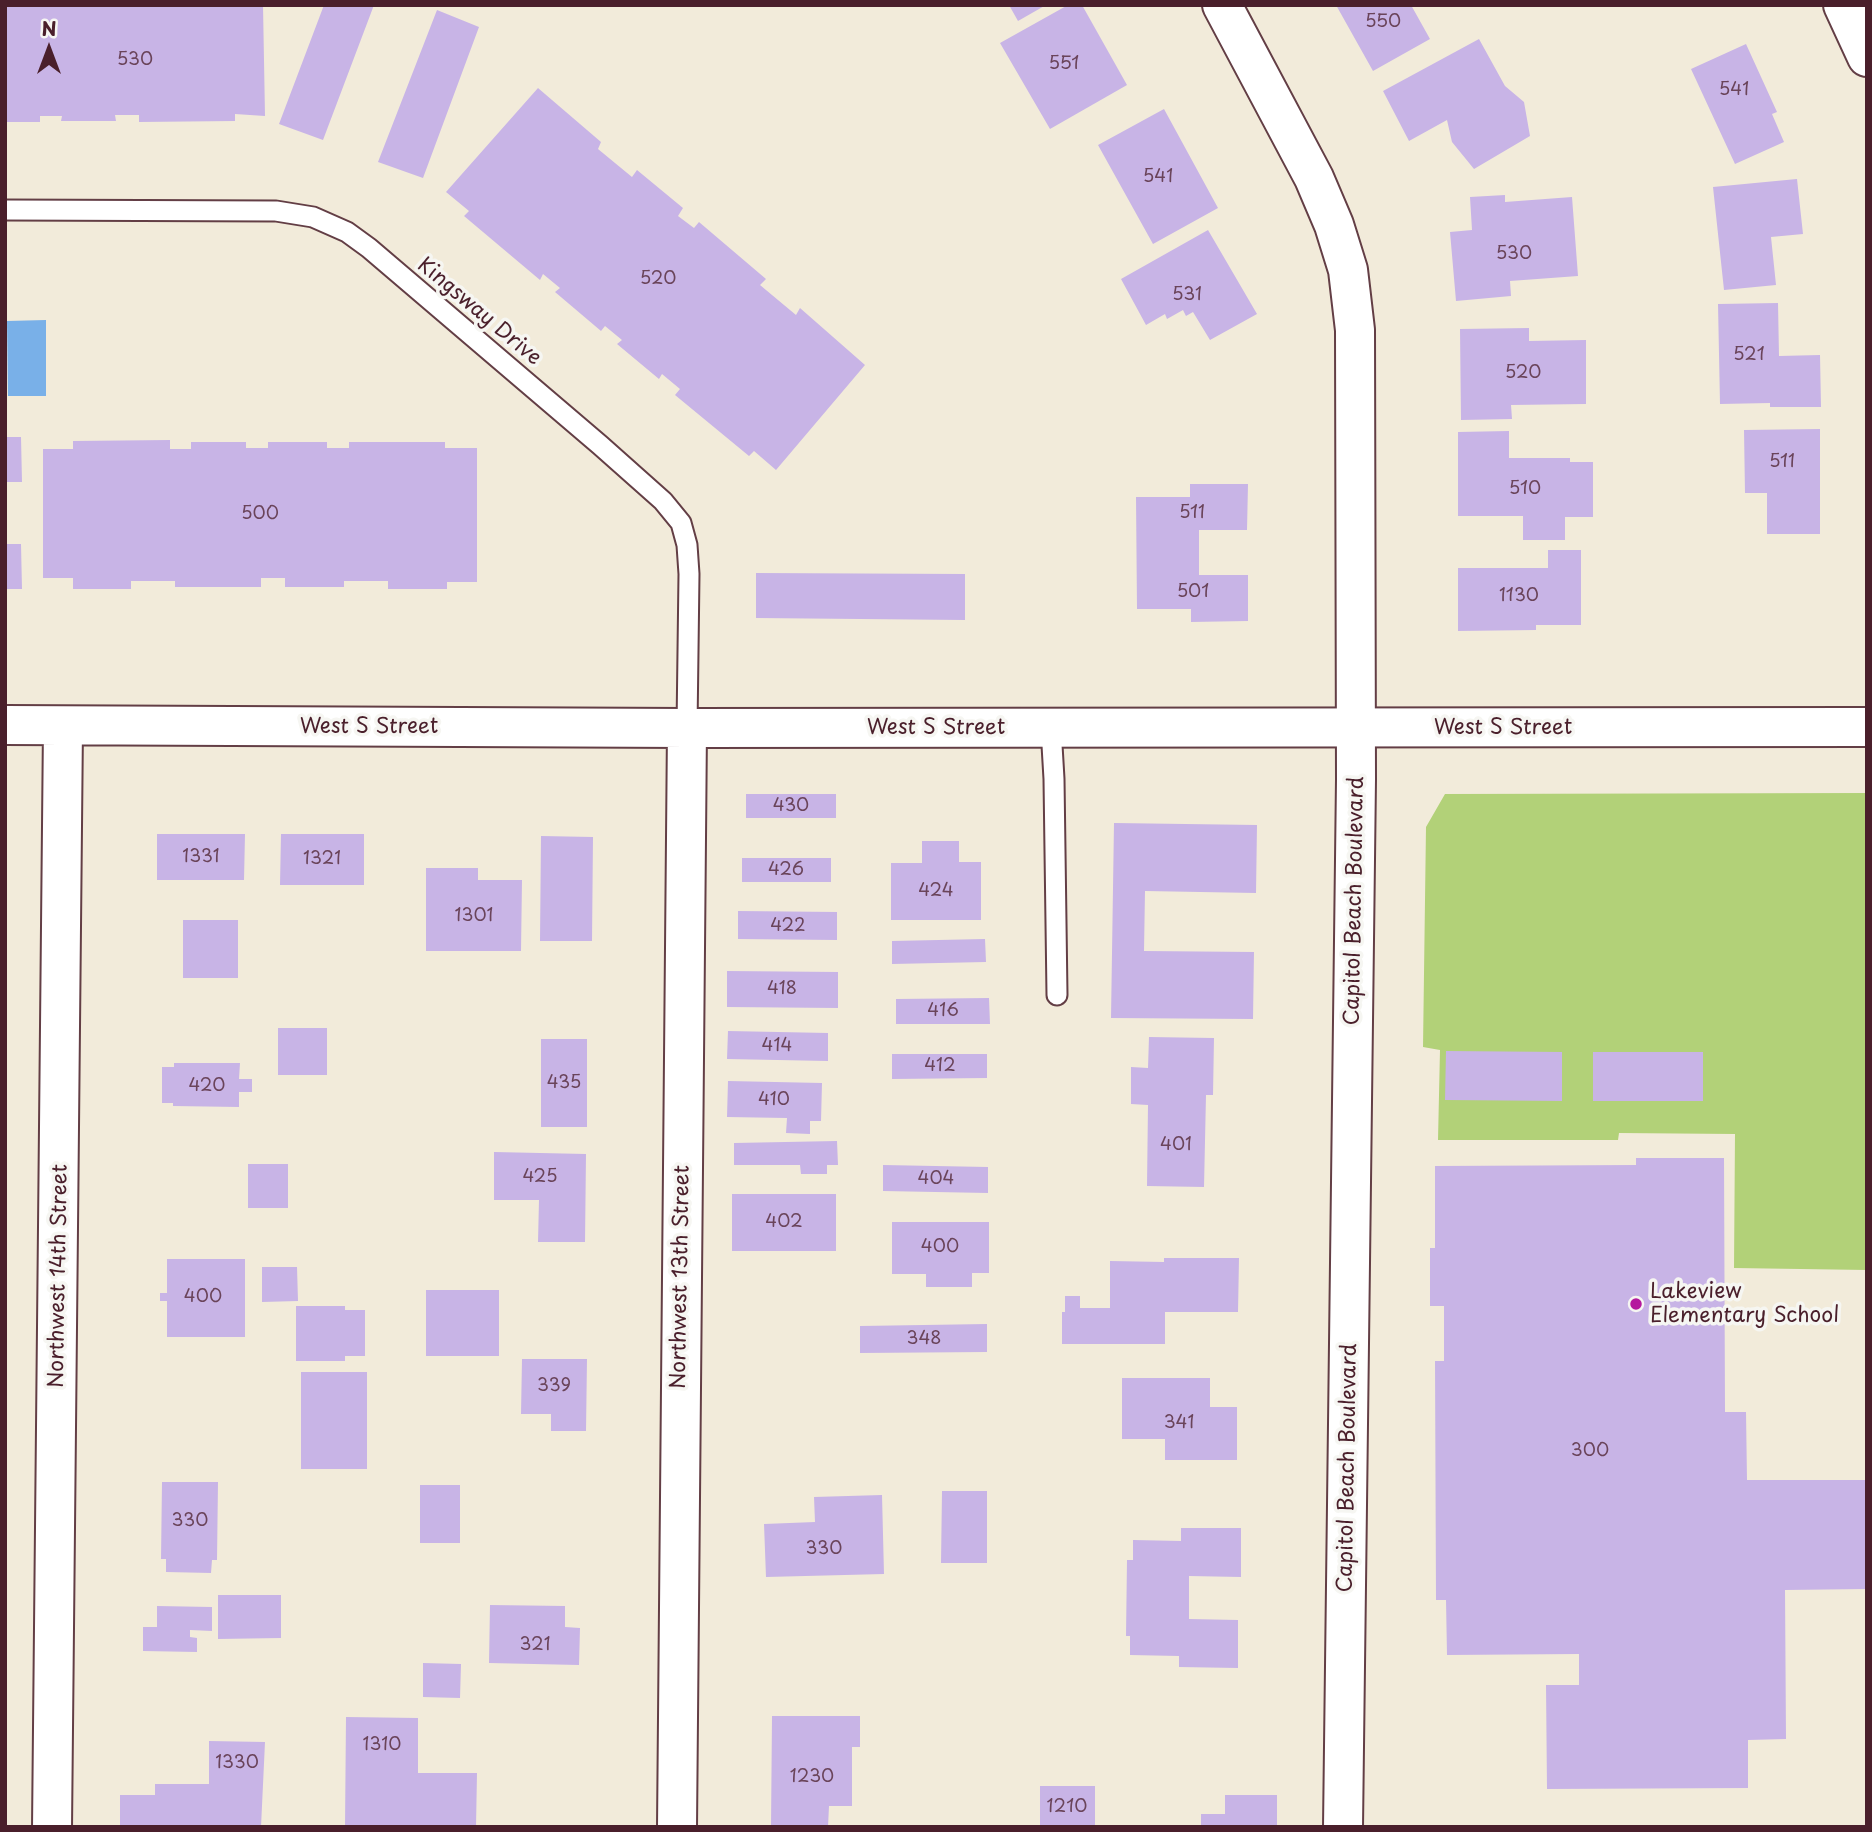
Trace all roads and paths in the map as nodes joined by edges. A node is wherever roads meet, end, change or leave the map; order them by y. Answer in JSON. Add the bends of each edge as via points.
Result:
{"nodes":[{"id":1,"x":1222,"y":5,"type":"edge"},
{"id":2,"x":1843,"y":5,"type":"edge"},
{"id":3,"x":1867,"y":57,"type":"edge"},
{"id":4,"x":5,"y":210,"type":"edge"},
{"id":5,"x":5,"y":725,"type":"edge"},
{"id":6,"x":64,"y":726,"type":"junction"},
{"id":7,"x":1867,"y":727,"type":"edge"},
{"id":8,"x":687,"y":728,"type":"junction"},
{"id":9,"x":1051,"y":728,"type":"junction"},
{"id":10,"x":1356,"y":729,"type":"junction"},
{"id":11,"x":1058,"y":995,"type":"dead end"},
{"id":12,"x":52,"y":1827,"type":"edge"},
{"id":13,"x":677,"y":1827,"type":"edge"},
{"id":14,"x":1343,"y":1827,"type":"edge"}],
"edges":[{"from":1,"to":10,"type":"street","name":"Capitol Beach Boulevard","via":[[1314,178],[1348,270],[1355,330]]},
{"from":2,"to":3,"type":"street"},
{"from":4,"to":8,"type":"lane","name":"Kingsway Drive","via":[[276,211],[313,217],[369,248],[600,445],[681,523],[688,574]]},
{"from":5,"to":6,"type":"street","name":"West S Street"},
{"from":6,"to":8,"type":"street","name":"West S Street"},
{"from":6,"to":12,"type":"street","name":"Northwest 14th Street"},
{"from":7,"to":10,"type":"street","name":"West S Street"},
{"from":8,"to":9,"type":"street","name":"West S Street"},
{"from":8,"to":13,"type":"street","name":"Northwest 13th Street"},
{"from":9,"to":10,"type":"street","name":"West S Street"},
{"from":9,"to":11,"type":"lane"},
{"from":10,"to":14,"type":"street","name":"Capitol Beach Boulevard"}]}
